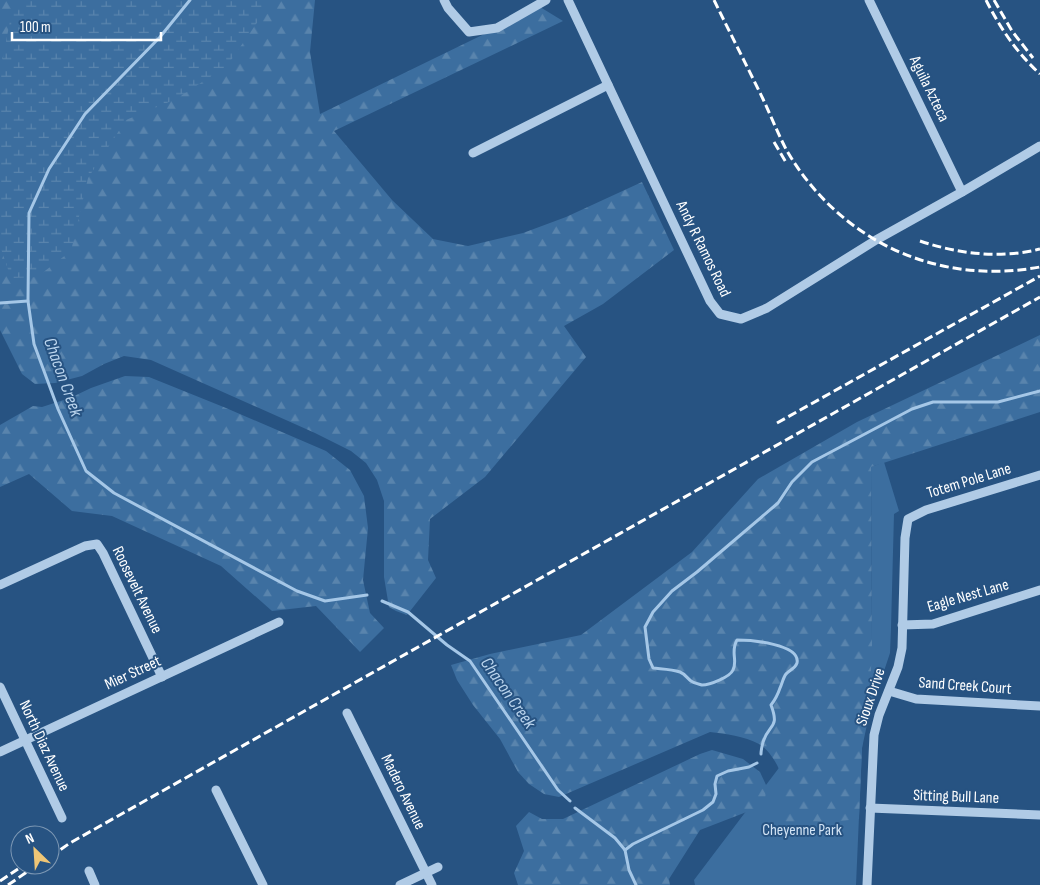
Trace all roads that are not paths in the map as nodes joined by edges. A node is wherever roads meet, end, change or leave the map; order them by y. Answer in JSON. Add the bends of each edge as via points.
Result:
{"nodes":[{"id":1,"x":444,"y":0,"type":"edge"},
{"id":2,"x":546,"y":0,"type":"edge"},
{"id":3,"x":568,"y":0,"type":"edge"},
{"id":4,"x":869,"y":0,"type":"edge"},
{"id":5,"x":608,"y":85,"type":"junction"},
{"id":6,"x":1040,"y":146,"type":"edge"},
{"id":7,"x":473,"y":153,"type":"dead end"},
{"id":8,"x":962,"y":192,"type":"junction"},
{"id":9,"x":1040,"y":475,"type":"edge"},
{"id":10,"x":908,"y":519,"type":"joint"},
{"id":11,"x":0,"y":585,"type":"edge"},
{"id":12,"x":1040,"y":590,"type":"edge"},
{"id":13,"x":279,"y":622,"type":"dead end"},
{"id":14,"x":902,"y":625,"type":"junction"},
{"id":15,"x":162,"y":676,"type":"junction"},
{"id":16,"x":0,"y":687,"type":"edge"},
{"id":17,"x":889,"y":691,"type":"junction"},
{"id":18,"x":1040,"y":706,"type":"edge"},
{"id":19,"x":347,"y":713,"type":"dead end"},
{"id":20,"x":25,"y":740,"type":"junction"},
{"id":21,"x":0,"y":752,"type":"edge"},
{"id":22,"x":216,"y":790,"type":"dead end"},
{"id":23,"x":870,"y":808,"type":"junction"},
{"id":24,"x":1040,"y":815,"type":"edge"},
{"id":25,"x":62,"y":818,"type":"dead end"},
{"id":26,"x":438,"y":867,"type":"dead end"},
{"id":27,"x":88,"y":871,"type":"dead end"},
{"id":28,"x":426,"y":872,"type":"junction"},
{"id":29,"x":96,"y":885,"type":"edge"},
{"id":30,"x":263,"y":885,"type":"edge"},
{"id":31,"x":400,"y":885,"type":"edge"},
{"id":32,"x":432,"y":885,"type":"edge"},
{"id":33,"x":867,"y":885,"type":"edge"}],
"edges":[{"from":1,"to":2,"type":"street","via":[[469,32],[498,28]]},
{"from":3,"to":5,"type":"street","name":"Andy R Ramos Road"},
{"from":4,"to":8,"type":"street","name":"Aguila Azteca"},
{"from":5,"to":7,"type":"street"},
{"from":5,"to":8,"type":"street","name":"Andy R Ramos Road","via":[[710,301],[720,314],[741,319],[767,308],[876,240]]},
{"from":6,"to":8,"type":"street","name":"Andy R Ramos Road"},
{"from":9,"to":10,"type":"street","name":"Totem Pole Lane","via":[[926,510]]},
{"from":10,"to":14,"type":"street","name":"Sioux Drive"},
{"from":11,"to":15,"type":"street","name":"Roosevelt Avenue","via":[[85,546],[97,544]]},
{"from":12,"to":14,"type":"street","name":"Eagle Nest Lane","via":[[933,624]]},
{"from":13,"to":15,"type":"street","name":"Mier Street"},
{"from":14,"to":17,"type":"street","name":"Sioux Drive","via":[[902,648]]},
{"from":15,"to":20,"type":"street","name":"Mier Street"},
{"from":16,"to":20,"type":"street","name":"North Diaz Avenue"},
{"from":17,"to":18,"type":"street","name":"Sand Creek Court","via":[[916,699]]},
{"from":17,"to":23,"type":"street","name":"Sioux Drive","via":[[874,735]]},
{"from":19,"to":28,"type":"street","name":"Madero Avenue"},
{"from":20,"to":21,"type":"street","name":"Mier Street"},
{"from":20,"to":25,"type":"street","name":"North Diaz Avenue"},
{"from":22,"to":30,"type":"street"},
{"from":23,"to":24,"type":"street","name":"Sitting Bull Lane"},
{"from":23,"to":33,"type":"street","name":"Sioux Drive"},
{"from":26,"to":28,"type":"street"},
{"from":27,"to":29,"type":"street"},
{"from":28,"to":31,"type":"street"},
{"from":28,"to":32,"type":"street","name":"Madero Avenue"}]}
